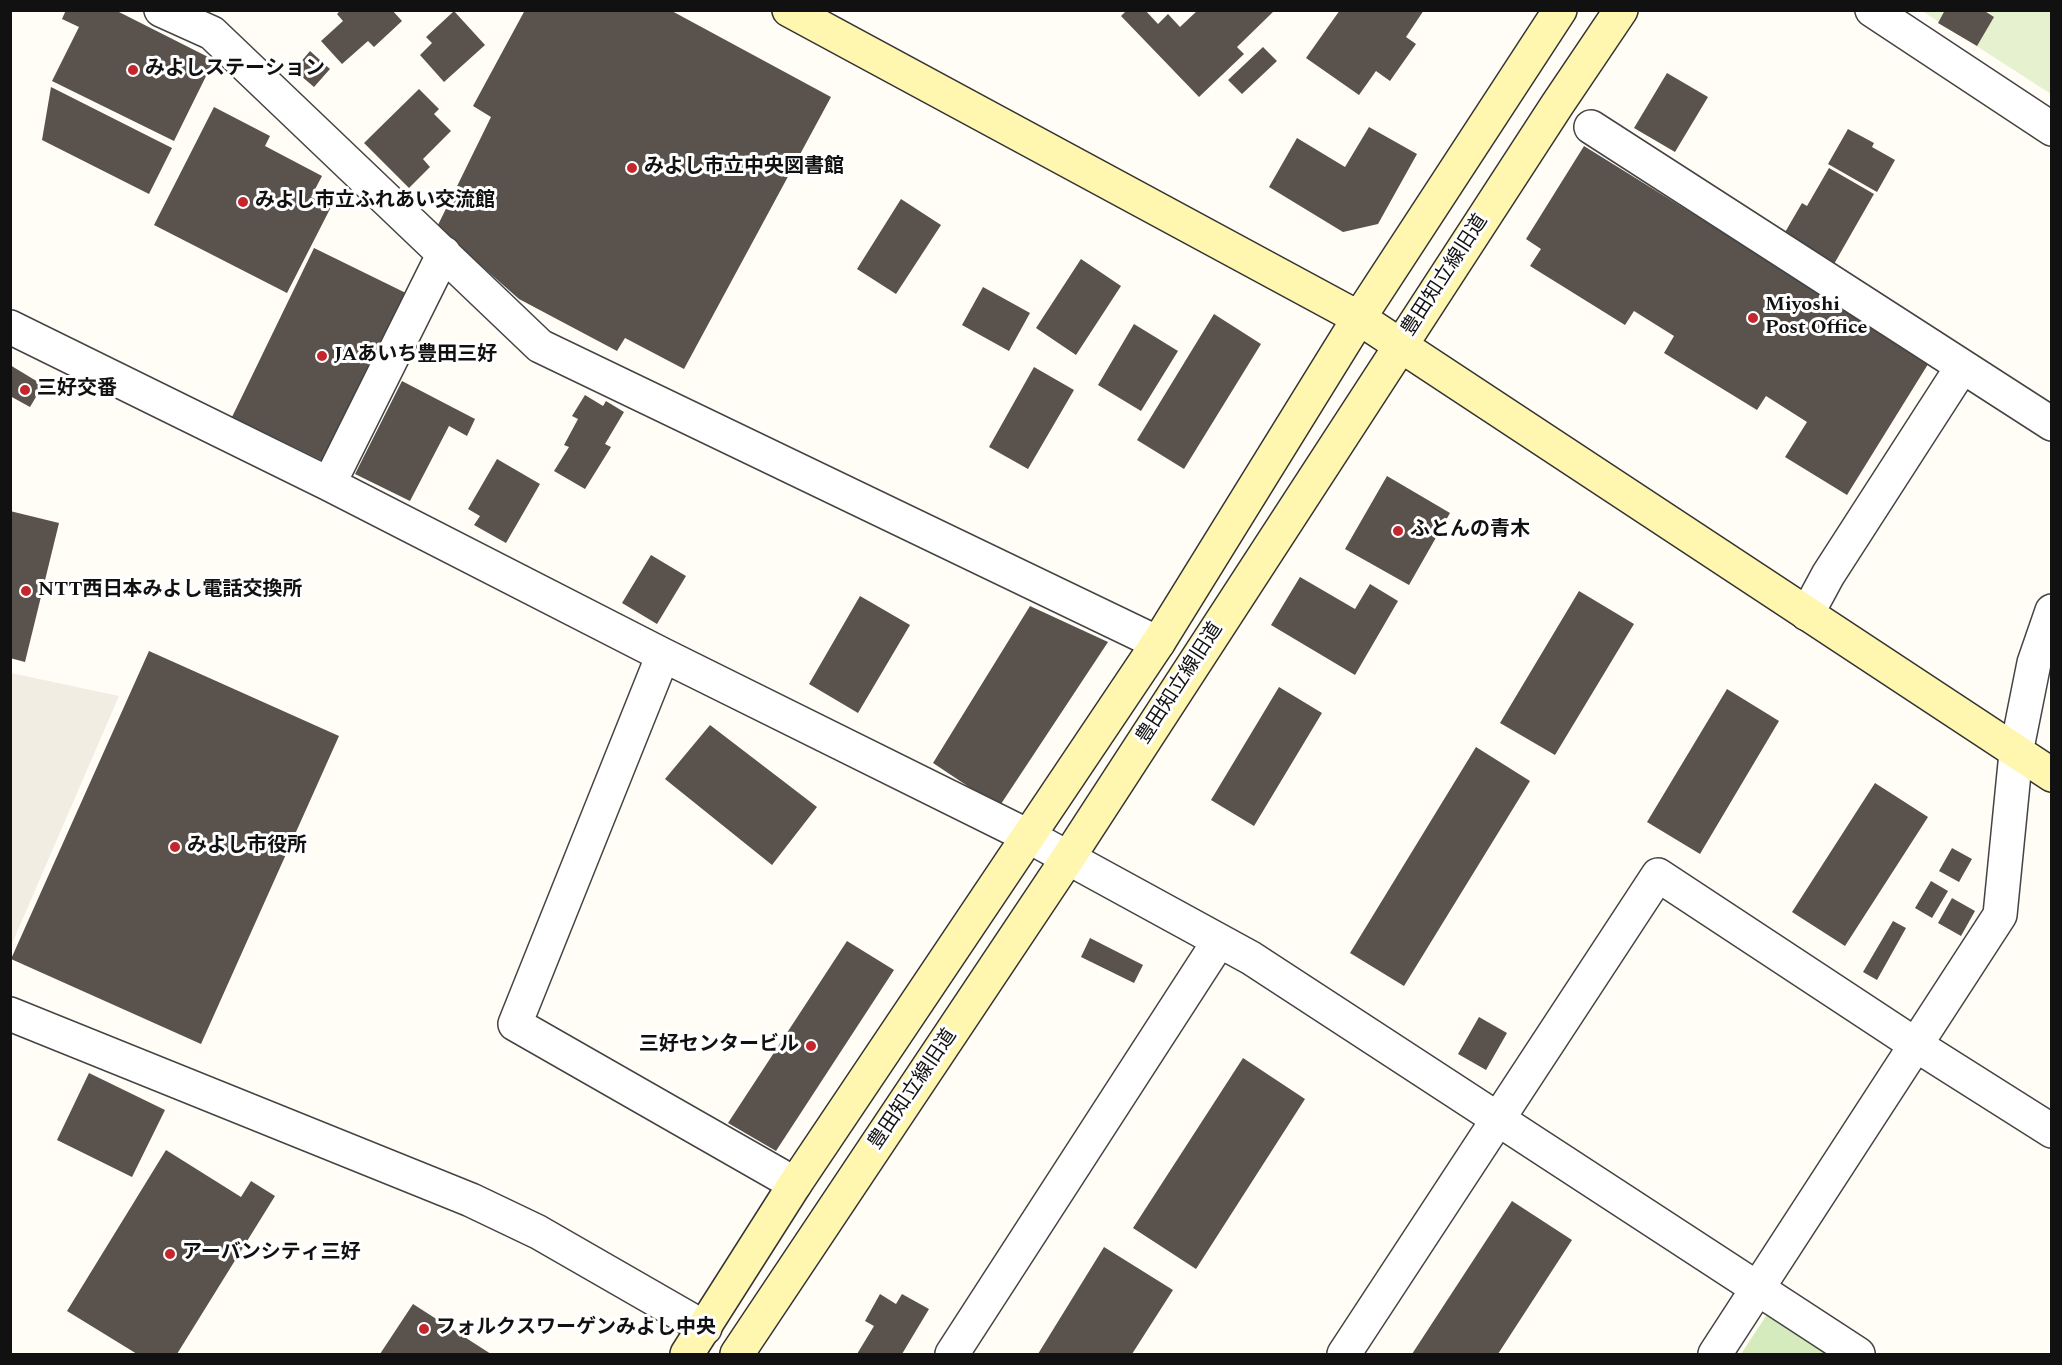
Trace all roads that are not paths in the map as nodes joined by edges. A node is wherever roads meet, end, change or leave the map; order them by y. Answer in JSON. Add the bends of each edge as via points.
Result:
{"nodes":[{"id":1,"x":161,"y":10,"type":"edge"},
{"id":2,"x":789,"y":10,"type":"edge"},
{"id":3,"x":1560,"y":10,"type":"edge"},
{"id":4,"x":1621,"y":10,"type":"edge"},
{"id":5,"x":1872,"y":10,"type":"edge"},
{"id":6,"x":218,"y":22,"type":"edge"},
{"id":7,"x":1591,"y":127,"type":"dead end"},
{"id":8,"x":2052,"y":129,"type":"edge"},
{"id":9,"x":444,"y":253,"type":"junction"},
{"id":10,"x":1359,"y":318,"type":"junction"},
{"id":11,"x":10,"y":327,"type":"edge"},
{"id":12,"x":1401,"y":346,"type":"junction"},
{"id":13,"x":1962,"y":367,"type":"junction"},
{"id":14,"x":2052,"y":424,"type":"edge"},
{"id":15,"x":329,"y":484,"type":"junction"},
{"id":16,"x":2052,"y":611,"type":"edge"},
{"id":17,"x":1807,"y":614,"type":"junction"},
{"id":18,"x":1158,"y":643,"type":"junction"},
{"id":19,"x":663,"y":655,"type":"junction"},
{"id":20,"x":2016,"y":753,"type":"junction"},
{"id":21,"x":2052,"y":775,"type":"edge"},
{"id":22,"x":1028,"y":836,"type":"junction"},
{"id":23,"x":1068,"y":858,"type":"junction"},
{"id":24,"x":1219,"y":941,"type":"junction"},
{"id":25,"x":10,"y":1014,"type":"edge"},
{"id":26,"x":1916,"y":1044,"type":"junction"},
{"id":27,"x":1498,"y":1119,"type":"junction"},
{"id":28,"x":2052,"y":1131,"type":"edge"},
{"id":29,"x":795,"y":1184,"type":"junction"},
{"id":30,"x":1757,"y":1290,"type":"junction"},
{"id":31,"x":705,"y":1328,"type":"junction"},
{"id":32,"x":687,"y":1354,"type":"edge"},
{"id":33,"x":738,"y":1354,"type":"edge"},
{"id":34,"x":952,"y":1354,"type":"edge"},
{"id":35,"x":1344,"y":1354,"type":"edge"},
{"id":36,"x":1715,"y":1354,"type":"edge"},
{"id":37,"x":1858,"y":1354,"type":"edge"}],
"edges":[{"from":1,"to":6,"type":"street"},
{"from":2,"to":10,"type":"street"},
{"from":3,"to":10,"type":"street"},
{"from":4,"to":12,"type":"street","name":"豊田知立線旧道"},
{"from":5,"to":8,"type":"street"},
{"from":6,"to":9,"type":"street"},
{"from":7,"to":13,"type":"street"},
{"from":9,"to":15,"type":"street"},
{"from":9,"to":18,"type":"street","via":[[540,346]]},
{"from":10,"to":12,"type":"street"},
{"from":10,"to":18,"type":"street"},
{"from":11,"to":15,"type":"street"},
{"from":12,"to":17,"type":"street"},
{"from":12,"to":23,"type":"street","name":"豊田知立線旧道"},
{"from":13,"to":14,"type":"street"},
{"from":13,"to":17,"type":"street"},
{"from":15,"to":19,"type":"street"},
{"from":16,"to":20,"type":"street","via":[[2034,663]]},
{"from":17,"to":20,"type":"street"},
{"from":18,"to":22,"type":"street"},
{"from":19,"to":22,"type":"street"},
{"from":19,"to":29,"type":"street","via":[[515,1024]]},
{"from":20,"to":21,"type":"street"},
{"from":20,"to":26,"type":"street","via":[[2000,915]]},
{"from":22,"to":23,"type":"street"},
{"from":22,"to":29,"type":"street"},
{"from":23,"to":24,"type":"street"},
{"from":23,"to":33,"type":"street","name":"豊田知立線旧道"},
{"from":24,"to":27,"type":"street"},
{"from":24,"to":34,"type":"street"},
{"from":25,"to":31,"type":"street","via":[[471,1200],[538,1232]]},
{"from":26,"to":27,"type":"street","via":[[1658,875]]},
{"from":26,"to":28,"type":"street"},
{"from":26,"to":30,"type":"street"},
{"from":27,"to":30,"type":"street"},
{"from":27,"to":35,"type":"street"},
{"from":29,"to":31,"type":"street"},
{"from":30,"to":36,"type":"street"},
{"from":30,"to":37,"type":"street"},
{"from":31,"to":32,"type":"street"}]}
